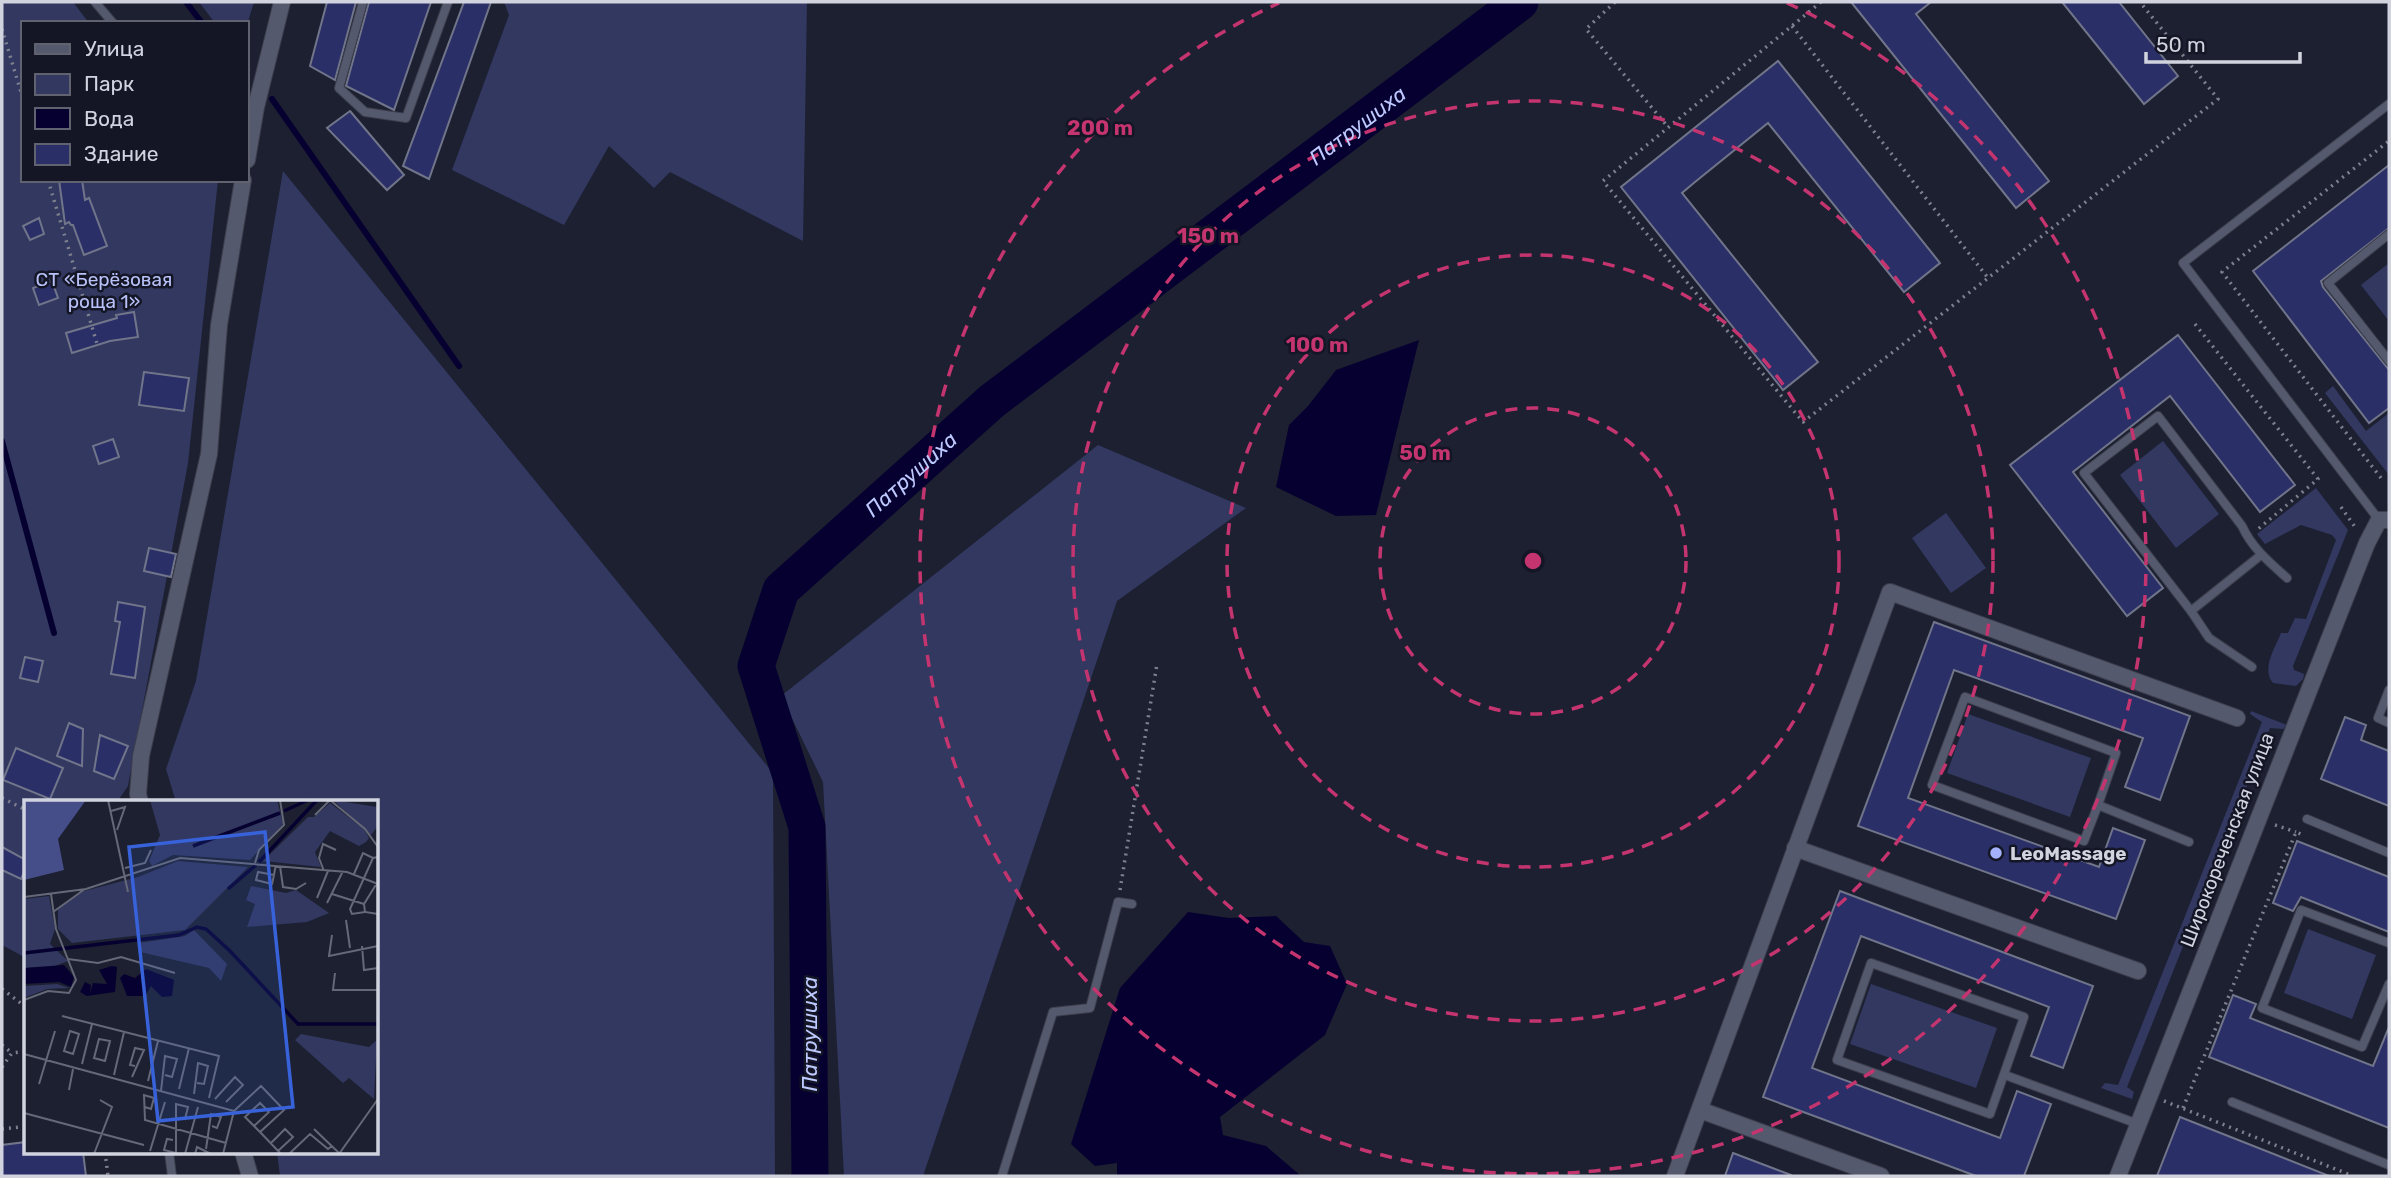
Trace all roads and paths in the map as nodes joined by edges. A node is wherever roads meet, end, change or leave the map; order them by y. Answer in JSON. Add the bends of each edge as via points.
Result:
{"nodes":[{"id":1,"x":95,"y":2,"type":"edge"},
{"id":2,"x":282,"y":2,"type":"edge"},
{"id":3,"x":363,"y":2,"type":"edge"},
{"id":4,"x":448,"y":2,"type":"edge"},
{"id":5,"x":1615,"y":2,"type":"edge"},
{"id":6,"x":1821,"y":2,"type":"edge"},
{"id":7,"x":2140,"y":2,"type":"edge"},
{"id":8,"x":111,"y":21,"type":"edge"},
{"id":9,"x":1792,"y":26,"type":"junction"},
{"id":10,"x":2,"y":29,"type":"edge"},
{"id":11,"x":21,"y":92,"type":"edge"},
{"id":12,"x":2389,"y":104,"type":"edge"},
{"id":13,"x":251,"y":106,"type":"edge"},
{"id":14,"x":1668,"y":127,"type":"junction"},
{"id":15,"x":2389,"y":141,"type":"edge"},
{"id":16,"x":248,"y":146,"type":"edge"},
{"id":17,"x":48,"y":182,"type":"edge"},
{"id":18,"x":243,"y":182,"type":"edge"},
{"id":19,"x":2389,"y":234,"type":"edge"},
{"id":20,"x":1988,"y":278,"type":"junction"},
{"id":21,"x":2194,"y":324,"type":"dead end"},
{"id":22,"x":98,"y":347,"type":"dead end"},
{"id":23,"x":2389,"y":361,"type":"edge"},
{"id":24,"x":2381,"y":478,"type":"dead end"},
{"id":25,"x":2384,"y":520,"type":"edge"},
{"id":26,"x":2248,"y":538,"type":"junction"},
{"id":27,"x":2261,"y":555,"type":"junction"},
{"id":28,"x":2287,"y":578,"type":"dead end"},
{"id":29,"x":2192,"y":611,"type":"junction"},
{"id":30,"x":1157,"y":664,"type":"dead end"},
{"id":31,"x":2252,"y":667,"type":"dead end"},
{"id":32,"x":2389,"y":690,"type":"edge"},
{"id":33,"x":2237,"y":718,"type":"dead end"},
{"id":34,"x":2389,"y":723,"type":"edge"},
{"id":35,"x":2,"y":798,"type":"edge"},
{"id":36,"x":140,"y":800,"type":"edge"},
{"id":37,"x":2098,"y":805,"type":"junction"},
{"id":38,"x":24,"y":809,"type":"edge"},
{"id":39,"x":2307,"y":819,"type":"dead end"},
{"id":40,"x":2308,"y":837,"type":"dead end"},
{"id":41,"x":2189,"y":842,"type":"dead end"},
{"id":42,"x":1795,"y":848,"type":"junction"},
{"id":43,"x":2389,"y":853,"type":"edge"},
{"id":44,"x":1118,"y":902,"type":"junction"},
{"id":45,"x":1132,"y":904,"type":"dead end"},
{"id":46,"x":2389,"y":943,"type":"edge"},
{"id":47,"x":2138,"y":971,"type":"dead end"},
{"id":48,"x":2389,"y":984,"type":"edge"},
{"id":49,"x":2,"y":989,"type":"edge"},
{"id":50,"x":2387,"y":998,"type":"edge"},
{"id":51,"x":24,"y":1006,"type":"edge"},
{"id":52,"x":2,"y":1045,"type":"edge"},
{"id":53,"x":24,"y":1051,"type":"edge"},
{"id":54,"x":12,"y":1053,"type":"junction"},
{"id":55,"x":2,"y":1067,"type":"edge"},
{"id":56,"x":2005,"y":1074,"type":"junction"},
{"id":57,"x":2231,"y":1102,"type":"dead end"},
{"id":58,"x":1700,"y":1110,"type":"junction"},
{"id":59,"x":2138,"y":1124,"type":"junction"},
{"id":60,"x":21,"y":1127,"type":"dead end"},
{"id":61,"x":2,"y":1129,"type":"edge"},
{"id":62,"x":105,"y":1154,"type":"edge"},
{"id":63,"x":169,"y":1154,"type":"edge"},
{"id":64,"x":244,"y":1154,"type":"edge"},
{"id":65,"x":2389,"y":1165,"type":"edge"},
{"id":66,"x":108,"y":1176,"type":"edge"},
{"id":67,"x":172,"y":1176,"type":"edge"},
{"id":68,"x":250,"y":1176,"type":"edge"},
{"id":69,"x":1002,"y":1176,"type":"edge"},
{"id":70,"x":1675,"y":1176,"type":"edge"},
{"id":71,"x":1881,"y":1176,"type":"edge"},
{"id":72,"x":2118,"y":1176,"type":"edge"},
{"id":73,"x":2353,"y":1176,"type":"edge"}],
"edges":[{"from":1,"to":8,"type":"lane"},
{"from":2,"to":13,"type":"street"},
{"from":3,"to":4,"type":"lane","via":[[339,88],[365,113],[406,118]]},
{"from":5,"to":14,"type":"path","via":[[1586,29]]},
{"from":6,"to":9,"type":"path"},
{"from":7,"to":20,"type":"path","via":[[2218,99]]},
{"from":9,"to":14,"type":"path"},
{"from":9,"to":20,"type":"path"},
{"from":10,"to":11,"type":"path"},
{"from":12,"to":25,"type":"lane","via":[[2183,263]]},
{"from":13,"to":16,"type":"street"},
{"from":14,"to":20,"type":"path","via":[[1604,181],[1803,422]]},
{"from":15,"to":24,"type":"path","via":[[2222,272]]},
{"from":17,"to":22,"type":"path"},
{"from":18,"to":36,"type":"street","via":[[219,325],[209,454],[141,756]]},
{"from":19,"to":23,"type":"lane","via":[[2328,283]]},
{"from":21,"to":26,"type":"path","via":[[2318,479]]},
{"from":25,"to":59,"type":"street","name":"Широкореченская улица","via":[[2367,543]]},
{"from":26,"to":27,"type":"lane"},
{"from":26,"to":29,"type":"lane","via":[[2158,416],[2084,473]]},
{"from":27,"to":28,"type":"lane"},
{"from":27,"to":29,"type":"lane"},
{"from":29,"to":31,"type":"lane","via":[[2209,638]]},
{"from":30,"to":44,"type":"path"},
{"from":32,"to":34,"type":"lane","via":[[2378,718]]},
{"from":33,"to":42,"type":"street","via":[[1890,592]]},
{"from":35,"to":38,"type":"path"},
{"from":37,"to":37,"type":"lane","via":[[2084,841],[1932,785],[1965,697],[2116,753]]},
{"from":37,"to":41,"type":"lane"},
{"from":39,"to":43,"type":"lane"},
{"from":40,"to":73,"type":"path","via":[[2296,832],[2183,1108]]},
{"from":42,"to":47,"type":"street"},
{"from":42,"to":58,"type":"street"},
{"from":44,"to":45,"type":"lane"},
{"from":44,"to":69,"type":"lane","via":[[1090,1008],[1052,1013]]},
{"from":46,"to":50,"type":"lane","via":[[2301,910],[2262,1008],[2362,1047]]},
{"from":48,"to":50,"type":"lane"},
{"from":49,"to":51,"type":"path"},
{"from":52,"to":54,"type":"path"},
{"from":53,"to":54,"type":"path"},
{"from":54,"to":55,"type":"path"},
{"from":56,"to":56,"type":"lane","via":[[2024,1017],[1871,963],[1837,1060],[1990,1114]]},
{"from":56,"to":59,"type":"lane"},
{"from":57,"to":65,"type":"lane"},
{"from":58,"to":70,"type":"street"},
{"from":58,"to":71,"type":"street"},
{"from":59,"to":72,"type":"street","name":"Широкореченская улица"},
{"from":60,"to":61,"type":"path"},
{"from":62,"to":66,"type":"path"},
{"from":63,"to":67,"type":"lane"},
{"from":64,"to":68,"type":"street"}]}
